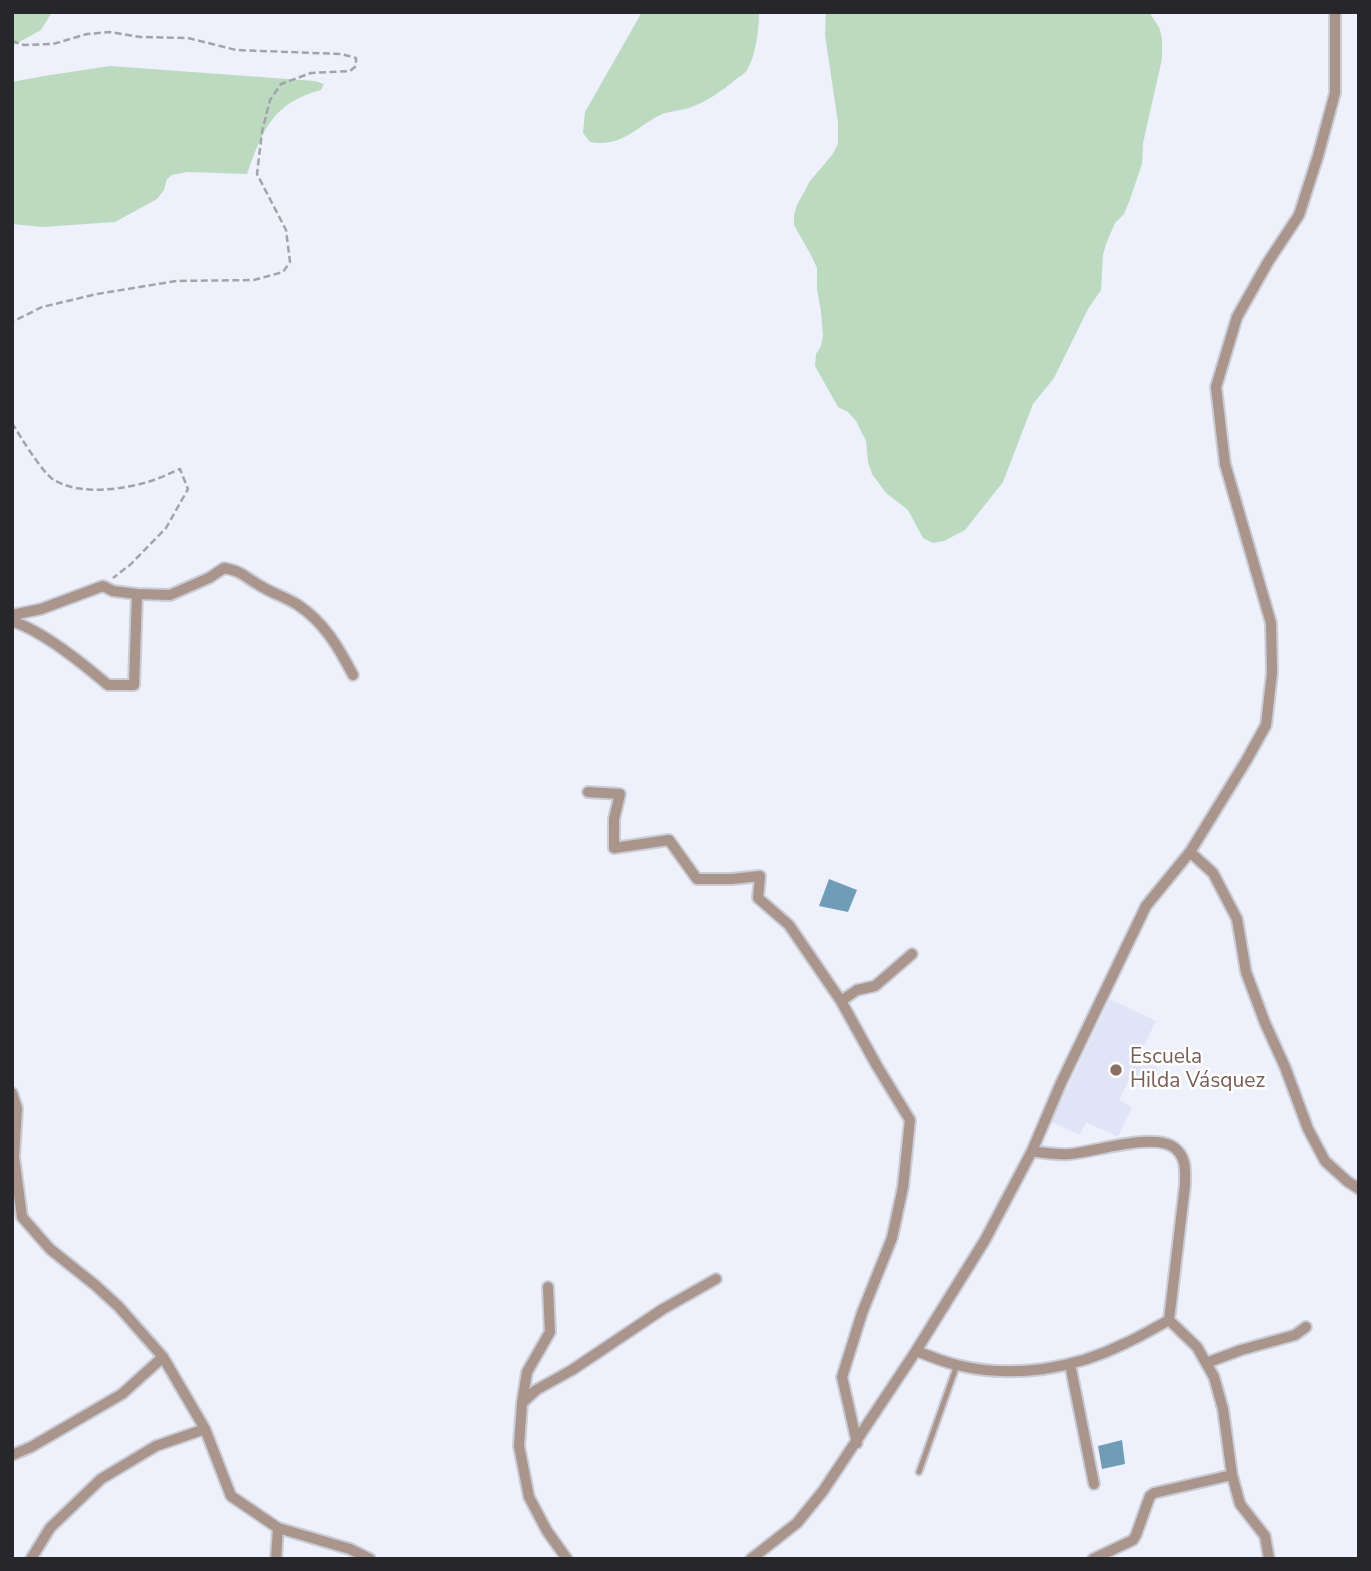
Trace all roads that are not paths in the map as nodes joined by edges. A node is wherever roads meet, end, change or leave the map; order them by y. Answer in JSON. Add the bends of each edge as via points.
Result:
{"nodes":[{"id":1,"x":1335,"y":12,"type":"edge"},
{"id":2,"x":137,"y":594,"type":"junction"},
{"id":3,"x":12,"y":615,"type":"edge"},
{"id":4,"x":12,"y":621,"type":"edge"},
{"id":5,"x":353,"y":675,"type":"dead end"},
{"id":6,"x":588,"y":792,"type":"dead end"},
{"id":7,"x":1190,"y":852,"type":"junction"},
{"id":8,"x":912,"y":954,"type":"dead end"},
{"id":9,"x":841,"y":1001,"type":"junction"},
{"id":10,"x":12,"y":1093,"type":"edge"},
{"id":11,"x":1032,"y":1150,"type":"junction"},
{"id":12,"x":1359,"y":1189,"type":"edge"},
{"id":13,"x":716,"y":1279,"type":"dead end"},
{"id":14,"x":548,"y":1287,"type":"dead end"},
{"id":15,"x":1170,"y":1320,"type":"junction"},
{"id":16,"x":1306,"y":1327,"type":"dead end"},
{"id":17,"x":916,"y":1351,"type":"junction"},
{"id":18,"x":163,"y":1357,"type":"junction"},
{"id":19,"x":1206,"y":1363,"type":"junction"},
{"id":20,"x":1070,"y":1364,"type":"junction"},
{"id":21,"x":957,"y":1365,"type":"junction"},
{"id":22,"x":522,"y":1403,"type":"junction"},
{"id":23,"x":205,"y":1429,"type":"junction"},
{"id":24,"x":857,"y":1443,"type":"junction"},
{"id":25,"x":12,"y":1455,"type":"edge"},
{"id":26,"x":919,"y":1472,"type":"dead end"},
{"id":27,"x":1232,"y":1475,"type":"junction"},
{"id":28,"x":1094,"y":1484,"type":"dead end"},
{"id":29,"x":278,"y":1528,"type":"junction"},
{"id":30,"x":31,"y":1559,"type":"edge"},
{"id":31,"x":276,"y":1559,"type":"edge"},
{"id":32,"x":370,"y":1559,"type":"edge"},
{"id":33,"x":567,"y":1559,"type":"edge"},
{"id":34,"x":751,"y":1559,"type":"edge"},
{"id":35,"x":1093,"y":1559,"type":"edge"},
{"id":36,"x":1269,"y":1559,"type":"edge"}],
"edges":[{"from":1,"to":7,"type":"street","via":[[1335,93],[1318,156],[1299,215],[1237,317],[1216,387],[1225,464],[1271,623],[1272,673],[1266,725]]},
{"from":2,"to":3,"type":"street","via":[[103,586]]},
{"from":2,"to":4,"type":"street","via":[[134,685],[108,685],[81,662]]},
{"from":2,"to":5,"type":"street","via":[[170,595],[225,568],[239,571],[298,605],[322,625]]},
{"from":6,"to":9,"type":"street","via":[[620,794],[614,848],[670,840],[697,879],[760,876],[758,898],[789,925]]},
{"from":7,"to":11,"type":"street","via":[[1146,906]]},
{"from":7,"to":12,"type":"street","via":[[1213,873],[1237,919],[1246,972],[1308,1129],[1325,1161]]},
{"from":8,"to":9,"type":"street","via":[[875,986],[857,990]]},
{"from":9,"to":24,"type":"street","via":[[910,1120],[892,1238],[842,1377]]},
{"from":10,"to":18,"type":"street","via":[[17,1108],[14,1157],[22,1217],[50,1249],[118,1306]]},
{"from":11,"to":15,"type":"street","via":[[1070,1154],[1139,1142],[1168,1143],[1177,1150],[1185,1162],[1185,1185]]},
{"from":11,"to":17,"type":"street","via":[[985,1240]]},
{"from":13,"to":22,"type":"street"},
{"from":14,"to":22,"type":"street","via":[[550,1332],[527,1372]]},
{"from":15,"to":19,"type":"street"},
{"from":15,"to":20,"type":"street","via":[[1126,1344]]},
{"from":16,"to":19,"type":"street","via":[[1295,1335]]},
{"from":17,"to":21,"type":"street"},
{"from":17,"to":24,"type":"street"},
{"from":18,"to":23,"type":"street"},
{"from":18,"to":25,"type":"street","via":[[122,1394]]},
{"from":19,"to":27,"type":"street","via":[[1223,1409]]},
{"from":20,"to":21,"type":"street","via":[[1006,1372]]},
{"from":20,"to":28,"type":"street"},
{"from":21,"to":26,"type":"lane"},
{"from":22,"to":33,"type":"street","via":[[519,1446],[529,1497]]},
{"from":23,"to":29,"type":"street","via":[[231,1496]]},
{"from":23,"to":30,"type":"street","via":[[156,1446],[102,1479],[50,1528]]},
{"from":24,"to":34,"type":"street","via":[[797,1523]]},
{"from":27,"to":35,"type":"street","via":[[1154,1493],[1133,1540]]},
{"from":27,"to":36,"type":"street","via":[[1240,1504],[1265,1536]]},
{"from":29,"to":31,"type":"street"},
{"from":29,"to":32,"type":"street"}]}
